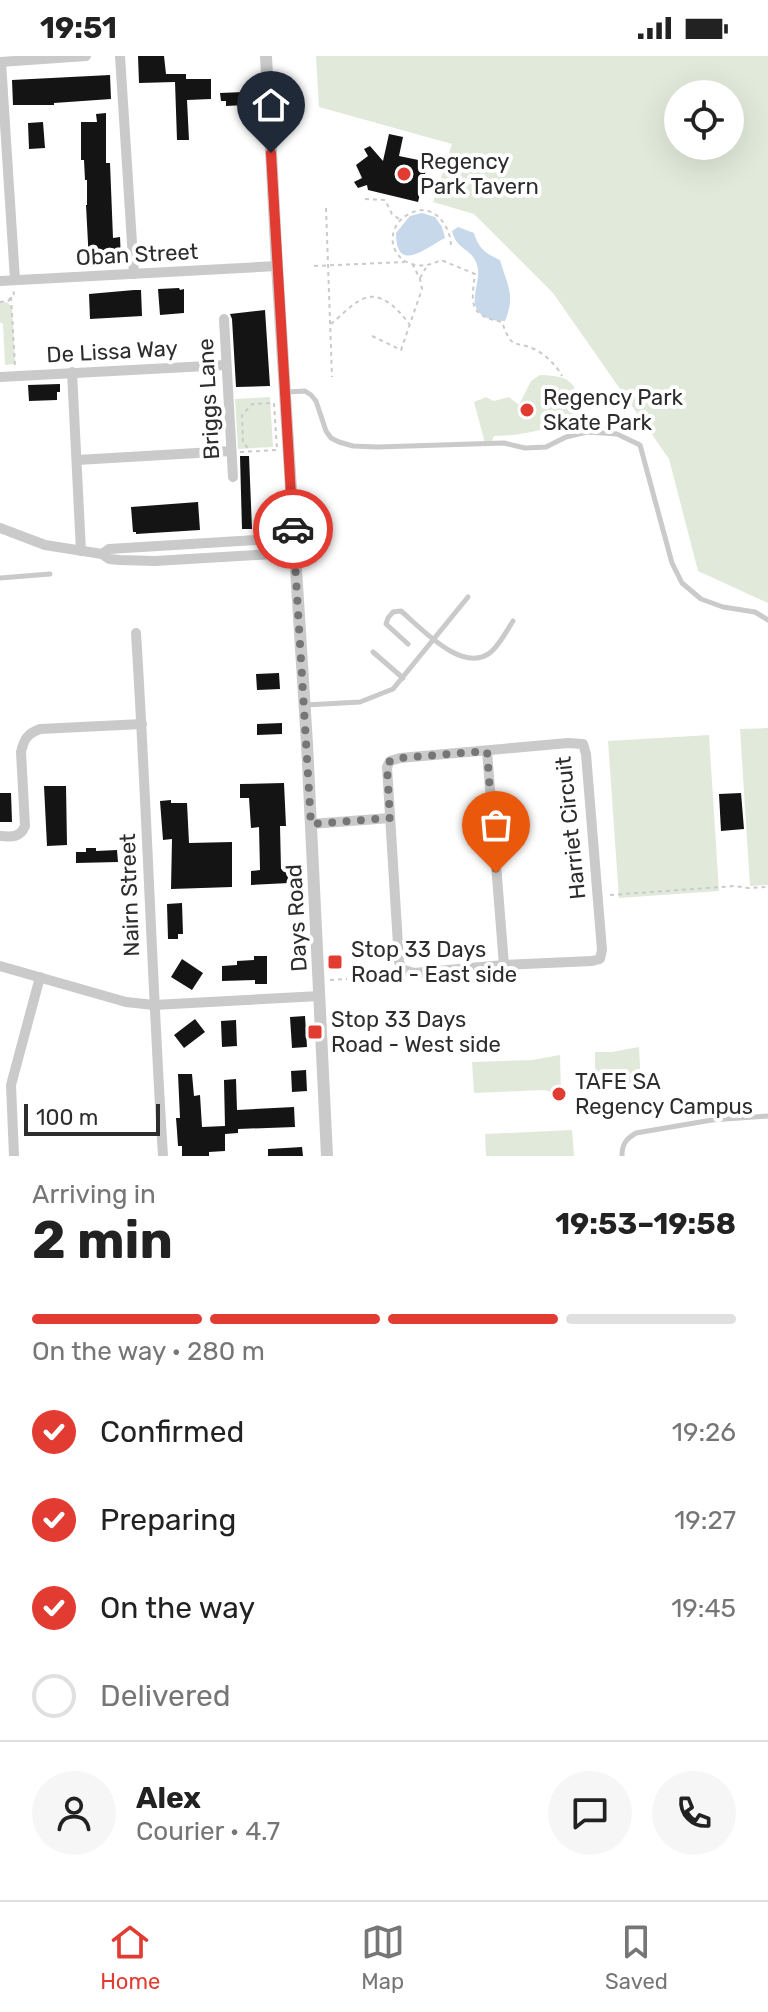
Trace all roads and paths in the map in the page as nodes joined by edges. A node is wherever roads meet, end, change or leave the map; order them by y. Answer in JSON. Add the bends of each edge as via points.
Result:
{"nodes":[{"id":1,"x":86,"y":56,"type":"edge"},
{"id":2,"x":120,"y":56,"type":"edge"},
{"id":3,"x":266,"y":56,"type":"edge"},
{"id":4,"x":1,"y":62,"type":"edge"},
{"id":5,"x":365,"y":199,"type":"dead end"},
{"id":6,"x":326,"y":208,"type":"dead end"},
{"id":7,"x":400,"y":220,"type":"junction"},
{"id":8,"x":451,"y":245,"type":"dead end"},
{"id":9,"x":407,"y":262,"type":"junction"},
{"id":10,"x":412,"y":264,"type":"junction"},
{"id":11,"x":427,"y":265,"type":"junction"},
{"id":12,"x":277,"y":266,"type":"junction"},
{"id":13,"x":314,"y":266,"type":"dead end"},
{"id":14,"x":327,"y":266,"type":"junction"},
{"id":15,"x":134,"y":274,"type":"junction"},
{"id":16,"x":420,"y":279,"type":"junction"},
{"id":17,"x":0,"y":281,"type":"edge"},
{"id":18,"x":14,"y":284,"type":"junction"},
{"id":19,"x":11,"y":297,"type":"junction"},
{"id":20,"x":0,"y":302,"type":"edge"},
{"id":21,"x":224,"y":319,"type":"dead end"},
{"id":22,"x":330,"y":324,"type":"junction"},
{"id":23,"x":410,"y":325,"type":"junction"},
{"id":24,"x":372,"y":336,"type":"dead end"},
{"id":25,"x":226,"y":365,"type":"junction"},
{"id":26,"x":15,"y":366,"type":"dead end"},
{"id":27,"x":72,"y":372,"type":"junction"},
{"id":28,"x":562,"y":376,"type":"dead end"},
{"id":29,"x":0,"y":377,"type":"edge"},
{"id":30,"x":332,"y":377,"type":"dead end"},
{"id":31,"x":285,"y":392,"type":"junction"},
{"id":32,"x":248,"y":451,"type":"junction"},
{"id":33,"x":235,"y":452,"type":"junction"},
{"id":34,"x":77,"y":460,"type":"junction"},
{"id":35,"x":233,"y":477,"type":"dead end"},
{"id":36,"x":1,"y":531,"type":"edge"},
{"id":37,"x":247,"y":540,"type":"junction"},
{"id":38,"x":294,"y":546,"type":"junction"},
{"id":39,"x":81,"y":551,"type":"junction"},
{"id":40,"x":102,"y":554,"type":"junction"},
{"id":41,"x":246,"y":556,"type":"junction"},
{"id":42,"x":50,"y":574,"type":"dead end"},
{"id":43,"x":0,"y":578,"type":"edge"},
{"id":44,"x":468,"y":597,"type":"dead end"},
{"id":45,"x":768,"y":620,"type":"edge"},
{"id":46,"x":513,"y":621,"type":"dead end"},
{"id":47,"x":136,"y":633,"type":"dead end"},
{"id":48,"x":434,"y":639,"type":"junction"},
{"id":49,"x":408,"y":644,"type":"dead end"},
{"id":50,"x":373,"y":652,"type":"dead end"},
{"id":51,"x":403,"y":678,"type":"junction"},
{"id":52,"x":305,"y":705,"type":"junction"},
{"id":53,"x":142,"y":724,"type":"junction"},
{"id":54,"x":487,"y":751,"type":"junction"},
{"id":55,"x":390,"y":818,"type":"junction"},
{"id":56,"x":311,"y":824,"type":"junction"},
{"id":57,"x":0,"y":836,"type":"edge"},
{"id":58,"x":768,"y":887,"type":"edge"},
{"id":59,"x":610,"y":895,"type":"dead end"},
{"id":60,"x":504,"y":965,"type":"junction"},
{"id":61,"x":0,"y":966,"type":"edge"},
{"id":62,"x":401,"y":969,"type":"junction"},
{"id":63,"x":40,"y":977,"type":"junction"},
{"id":64,"x":357,"y":979,"type":"joint"},
{"id":65,"x":319,"y":980,"type":"junction"},
{"id":66,"x":320,"y":996,"type":"junction"},
{"id":67,"x":154,"y":1005,"type":"junction"},
{"id":68,"x":768,"y":1116,"type":"edge"},
{"id":69,"x":14,"y":1156,"type":"edge"},
{"id":70,"x":163,"y":1156,"type":"edge"},
{"id":71,"x":327,"y":1156,"type":"edge"},
{"id":72,"x":622,"y":1156,"type":"edge"}],
"edges":[{"from":1,"to":4,"type":"street"},
{"from":2,"to":15,"type":"street"},
{"from":3,"to":12,"type":"street","name":"Days Road"},
{"from":4,"to":18,"type":"street"},
{"from":5,"to":7,"type":"path","via":[[385,200]]},
{"from":6,"to":14,"type":"path"},
{"from":7,"to":8,"type":"path","via":[[411,212],[436,215],[446,224]]},
{"from":7,"to":9,"type":"path","via":[[392,240]]},
{"from":9,"to":10,"type":"path"},
{"from":9,"to":14,"type":"path"},
{"from":10,"to":11,"type":"path"},
{"from":10,"to":16,"type":"path"},
{"from":11,"to":16,"type":"path"},
{"from":11,"to":28,"type":"path","via":[[441,260],[475,274],[474,308],[484,318],[502,322],[516,345],[536,349]]},
{"from":12,"to":15,"type":"street","name":"Oban Street"},
{"from":12,"to":31,"type":"street","name":"Days Road"},
{"from":13,"to":14,"type":"path"},
{"from":14,"to":22,"type":"path"},
{"from":15,"to":18,"type":"street","name":"Oban Street"},
{"from":16,"to":23,"type":"path","via":[[422,289]]},
{"from":17,"to":18,"type":"street","name":"Oban Street"},
{"from":18,"to":19,"type":"path"},
{"from":19,"to":20,"type":"path"},
{"from":19,"to":26,"type":"path"},
{"from":21,"to":25,"type":"street","name":"Briggs Lane"},
{"from":22,"to":23,"type":"path","via":[[372,297],[401,312]]},
{"from":22,"to":30,"type":"path"},
{"from":23,"to":24,"type":"path","via":[[401,350]]},
{"from":25,"to":27,"type":"street","name":"De Lissa Way"},
{"from":25,"to":33,"type":"street","name":"Briggs Lane"},
{"from":27,"to":29,"type":"street","name":"De Lissa Way"},
{"from":27,"to":34,"type":"street"},
{"from":31,"to":38,"type":"street","name":"Days Road"},
{"from":31,"to":45,"type":"lane","via":[[311,395],[331,438],[353,446],[504,443],[525,448],[546,447],[587,432],[617,434],[640,445],[682,583],[701,599]]},
{"from":32,"to":32,"type":"path","via":[[242,415],[252,404],[274,403],[277,450]]},
{"from":32,"to":33,"type":"path"},
{"from":33,"to":34,"type":"street"},
{"from":33,"to":35,"type":"street","name":"Briggs Lane"},
{"from":34,"to":39,"type":"street"},
{"from":36,"to":39,"type":"street"},
{"from":37,"to":38,"type":"street","via":[[273,539]]},
{"from":37,"to":40,"type":"street","via":[[109,549]]},
{"from":37,"to":41,"type":"street"},
{"from":38,"to":41,"type":"street"},
{"from":38,"to":52,"type":"street","name":"Days Road"},
{"from":39,"to":40,"type":"street"},
{"from":40,"to":41,"type":"street","via":[[109,559],[155,561]]},
{"from":42,"to":43,"type":"lane"},
{"from":44,"to":48,"type":"lane"},
{"from":46,"to":48,"type":"lane","via":[[492,651],[480,658],[458,656]]},
{"from":47,"to":53,"type":"street","name":"Nairn Street"},
{"from":48,"to":49,"type":"lane","via":[[401,611],[393,612],[386,624]]},
{"from":48,"to":51,"type":"lane"},
{"from":50,"to":51,"type":"lane"},
{"from":51,"to":52,"type":"lane","via":[[393,689],[360,702]]},
{"from":52,"to":56,"type":"street","name":"Days Road"},
{"from":53,"to":57,"type":"street","via":[[40,729],[29,734],[21,752],[25,826],[15,837]]},
{"from":53,"to":67,"type":"street","name":"Nairn Street"},
{"from":54,"to":55,"type":"street","name":"Harriet Circuit","via":[[390,761]]},
{"from":54,"to":60,"type":"street"},
{"from":54,"to":60,"type":"street","name":"Harriet Circuit","via":[[583,744],[602,950],[600,959],[592,961]]},
{"from":55,"to":56,"type":"street"},
{"from":55,"to":62,"type":"street","name":"Harriet Circuit"},
{"from":56,"to":65,"type":"street","name":"Days Road"},
{"from":58,"to":59,"type":"path"},
{"from":60,"to":62,"type":"street","name":"Harriet Circuit","via":[[414,973]]},
{"from":61,"to":63,"type":"street"},
{"from":62,"to":64,"type":"street","name":"Harriet Circuit","via":[[382,978]]},
{"from":63,"to":67,"type":"street"},
{"from":63,"to":69,"type":"street","via":[[11,1085]]},
{"from":64,"to":65,"type":"path"},
{"from":65,"to":66,"type":"street","name":"Days Road"},
{"from":66,"to":67,"type":"street"},
{"from":66,"to":71,"type":"street","name":"Days Road"},
{"from":67,"to":70,"type":"street","name":"Nairn Street"},
{"from":68,"to":72,"type":"lane","via":[[636,1133],[622,1147]]}]}
